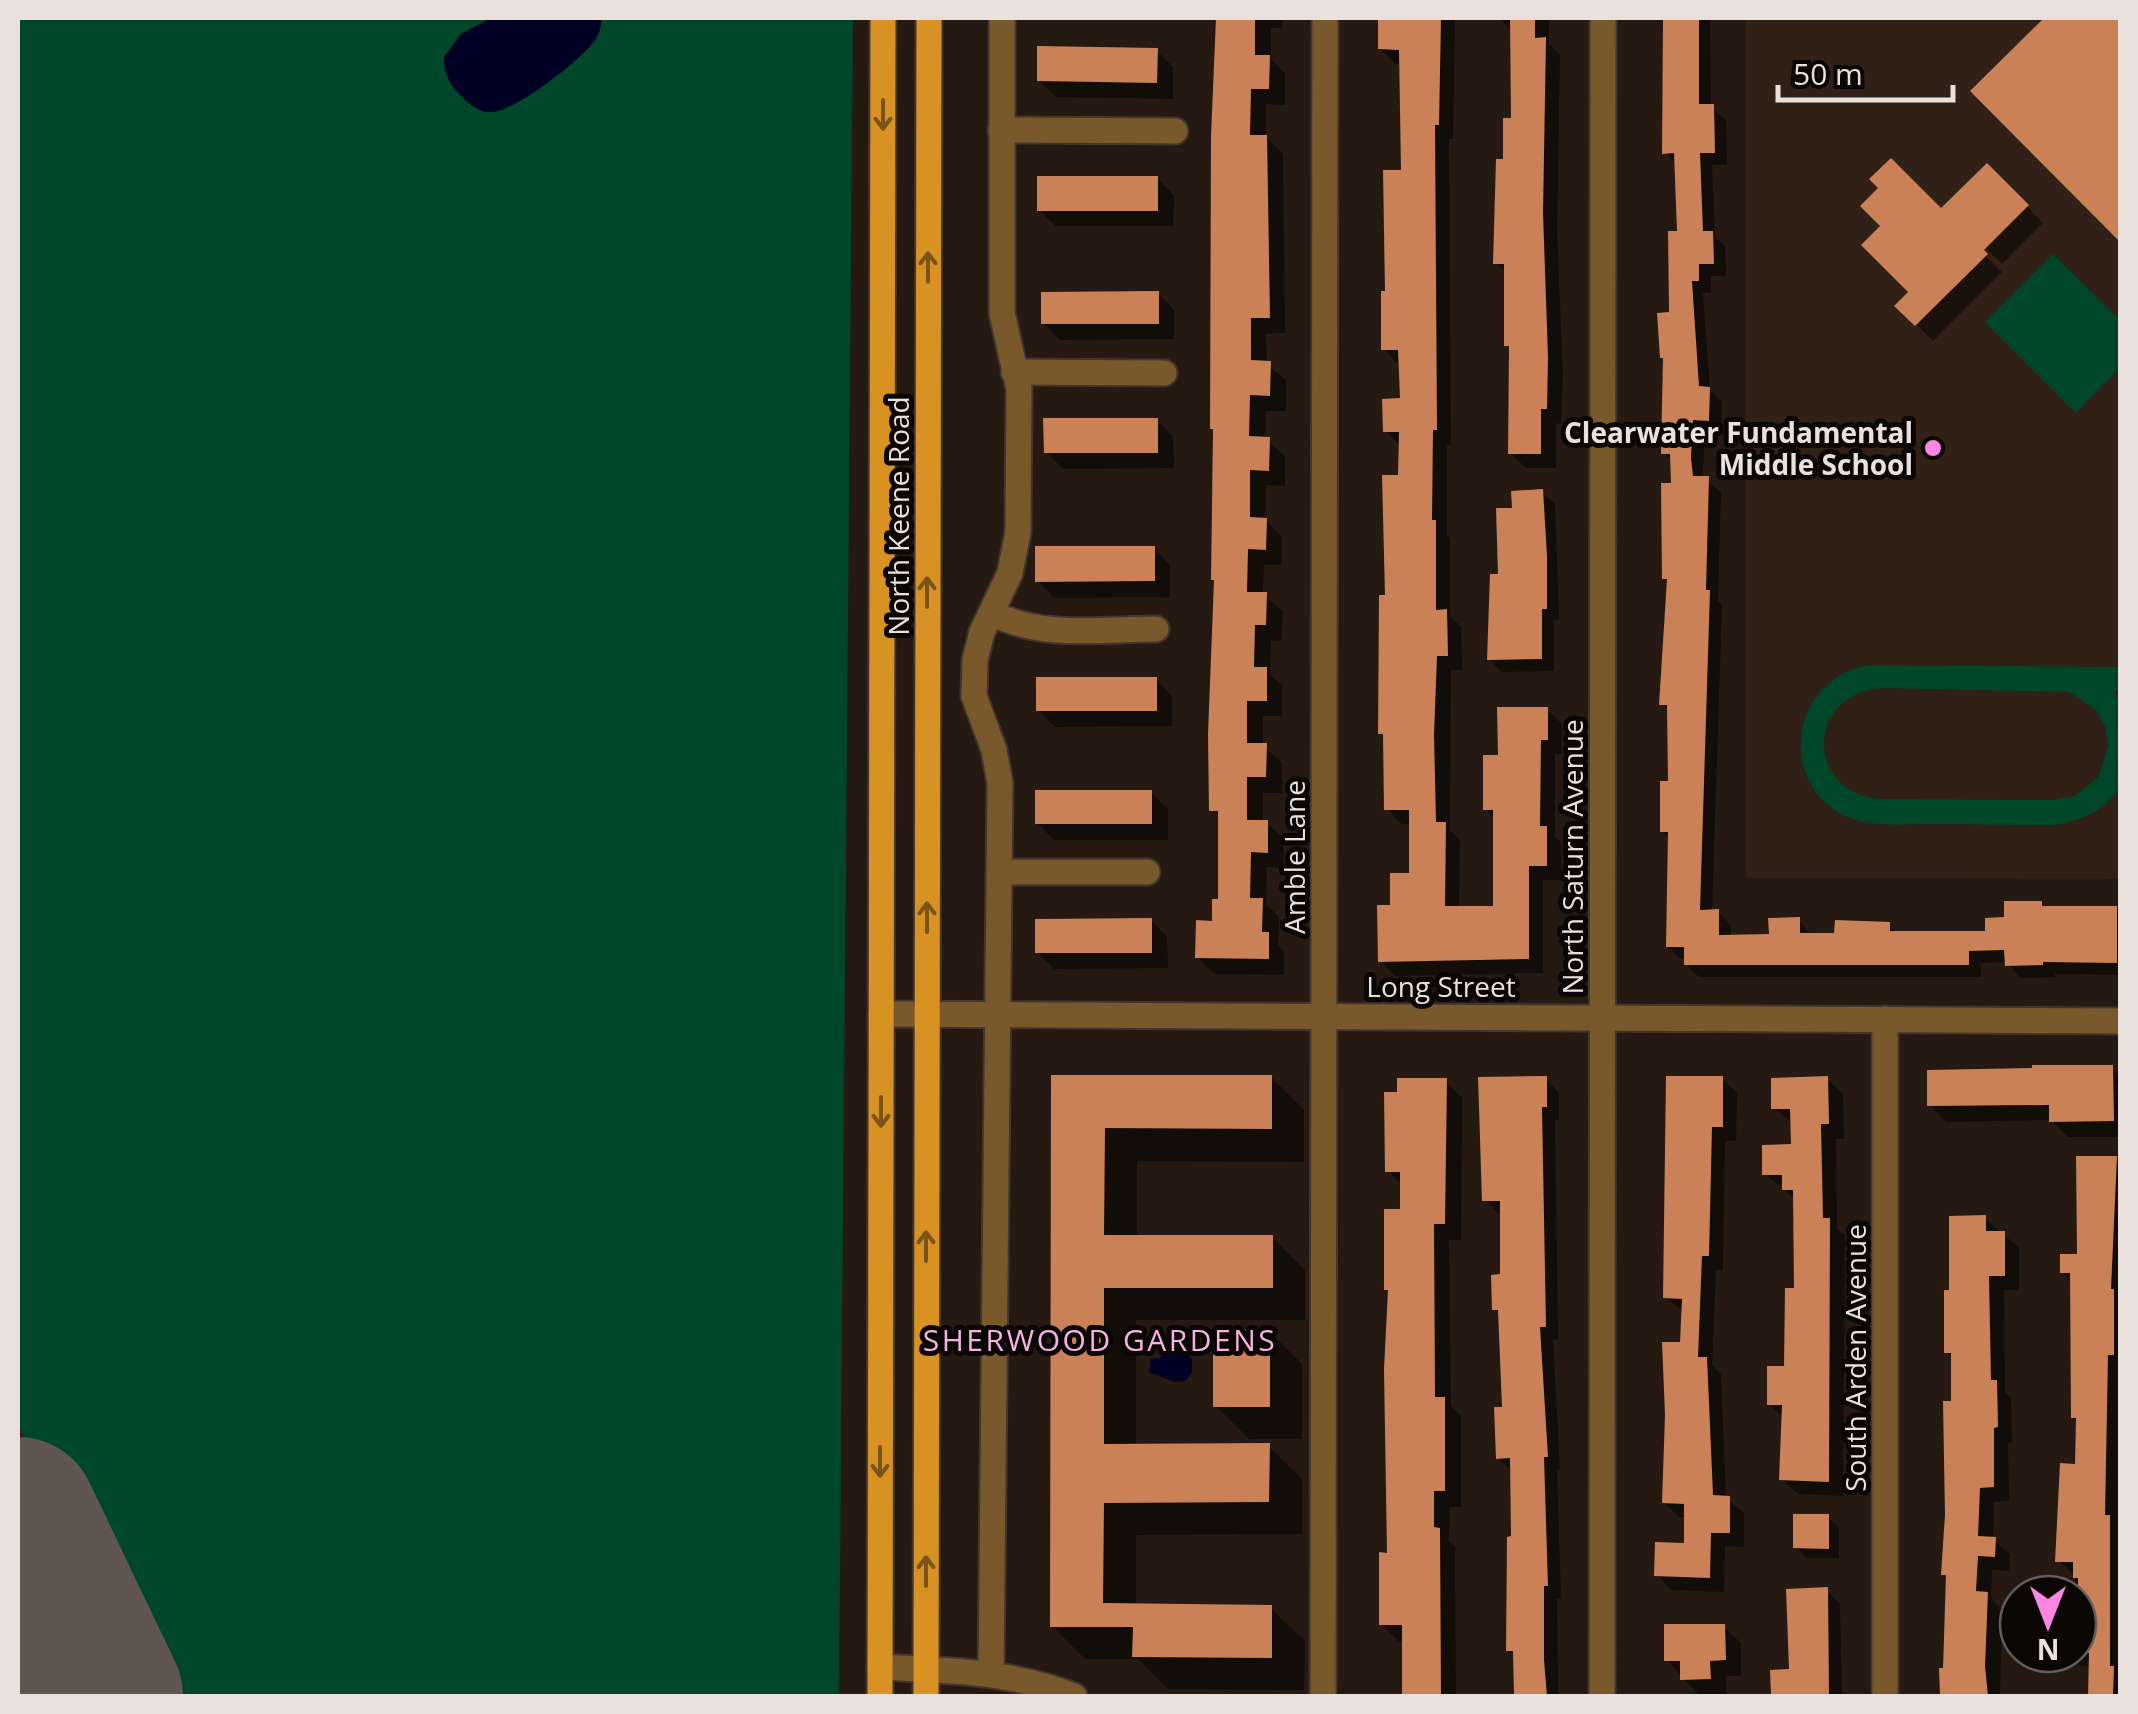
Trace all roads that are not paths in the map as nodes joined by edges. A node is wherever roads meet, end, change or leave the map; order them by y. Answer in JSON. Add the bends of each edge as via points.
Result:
{"nodes":[{"id":1,"x":883,"y":18,"type":"edge"},
{"id":2,"x":929,"y":18,"type":"edge"},
{"id":3,"x":1002,"y":18,"type":"edge"},
{"id":4,"x":1325,"y":18,"type":"edge"},
{"id":5,"x":1603,"y":18,"type":"edge"},
{"id":6,"x":1001,"y":130,"type":"junction"},
{"id":7,"x":1176,"y":131,"type":"dead end"},
{"id":8,"x":1014,"y":372,"type":"junction"},
{"id":9,"x":1164,"y":373,"type":"dead end"},
{"id":10,"x":992,"y":613,"type":"junction"},
{"id":11,"x":1156,"y":630,"type":"dead end"},
{"id":12,"x":1000,"y":872,"type":"junction"},
{"id":13,"x":1147,"y":872,"type":"dead end"},
{"id":14,"x":881,"y":1014,"type":"junction"},
{"id":15,"x":926,"y":1015,"type":"junction"},
{"id":16,"x":1000,"y":1015,"type":"junction"},
{"id":17,"x":1324,"y":1016,"type":"junction"},
{"id":18,"x":1602,"y":1018,"type":"junction"},
{"id":19,"x":1885,"y":1019,"type":"junction"},
{"id":20,"x":2120,"y":1021,"type":"edge"},
{"id":21,"x":880,"y":1667,"type":"junction"},
{"id":22,"x":926,"y":1669,"type":"junction"},
{"id":23,"x":991,"y":1674,"type":"junction"},
{"id":24,"x":880,"y":1696,"type":"edge"},
{"id":25,"x":926,"y":1696,"type":"edge"},
{"id":26,"x":1074,"y":1696,"type":"edge"},
{"id":27,"x":1322,"y":1696,"type":"edge"},
{"id":28,"x":1602,"y":1696,"type":"edge"},
{"id":29,"x":1884,"y":1696,"type":"edge"}],
"edges":[{"from":1,"to":14,"type":"main road","name":"North Keene Road","one_way":true},
{"from":15,"to":2,"type":"main road","name":"North Keene Road","one_way":true},
{"from":3,"to":6,"type":"street"},
{"from":4,"to":17,"type":"street","name":"Amble Lane"},
{"from":5,"to":18,"type":"street","name":"North Saturn Avenue"},
{"from":6,"to":7,"type":"street"},
{"from":6,"to":8,"type":"street","via":[[1002,313]]},
{"from":8,"to":9,"type":"street"},
{"from":8,"to":10,"type":"street","via":[[1018,532]]},
{"from":10,"to":11,"type":"street","via":[[1036,630]]},
{"from":10,"to":12,"type":"street","via":[[974,660],[974,696],[1000,783]]},
{"from":12,"to":13,"type":"street"},
{"from":12,"to":16,"type":"street"},
{"from":14,"to":15,"type":"street","name":"Long Street"},
{"from":14,"to":21,"type":"main road","name":"North Keene Road","one_way":true},
{"from":15,"to":16,"type":"street","name":"Long Street"},
{"from":22,"to":15,"type":"main road","name":"North Keene Road","one_way":true},
{"from":16,"to":17,"type":"street","name":"Long Street"},
{"from":16,"to":23,"type":"street"},
{"from":17,"to":18,"type":"street","name":"Long Street"},
{"from":17,"to":27,"type":"street","name":"Amble Lane"},
{"from":18,"to":19,"type":"street","name":"Long Street"},
{"from":18,"to":28,"type":"street","name":"North Saturn Avenue"},
{"from":19,"to":20,"type":"street","name":"Long Street"},
{"from":19,"to":29,"type":"street","name":"South Arden Avenue"},
{"from":21,"to":22,"type":"street"},
{"from":21,"to":24,"type":"main road","name":"North Keene Road"},
{"from":22,"to":23,"type":"street"},
{"from":22,"to":25,"type":"main road","name":"North Keene Road"},
{"from":23,"to":26,"type":"street"}]}
